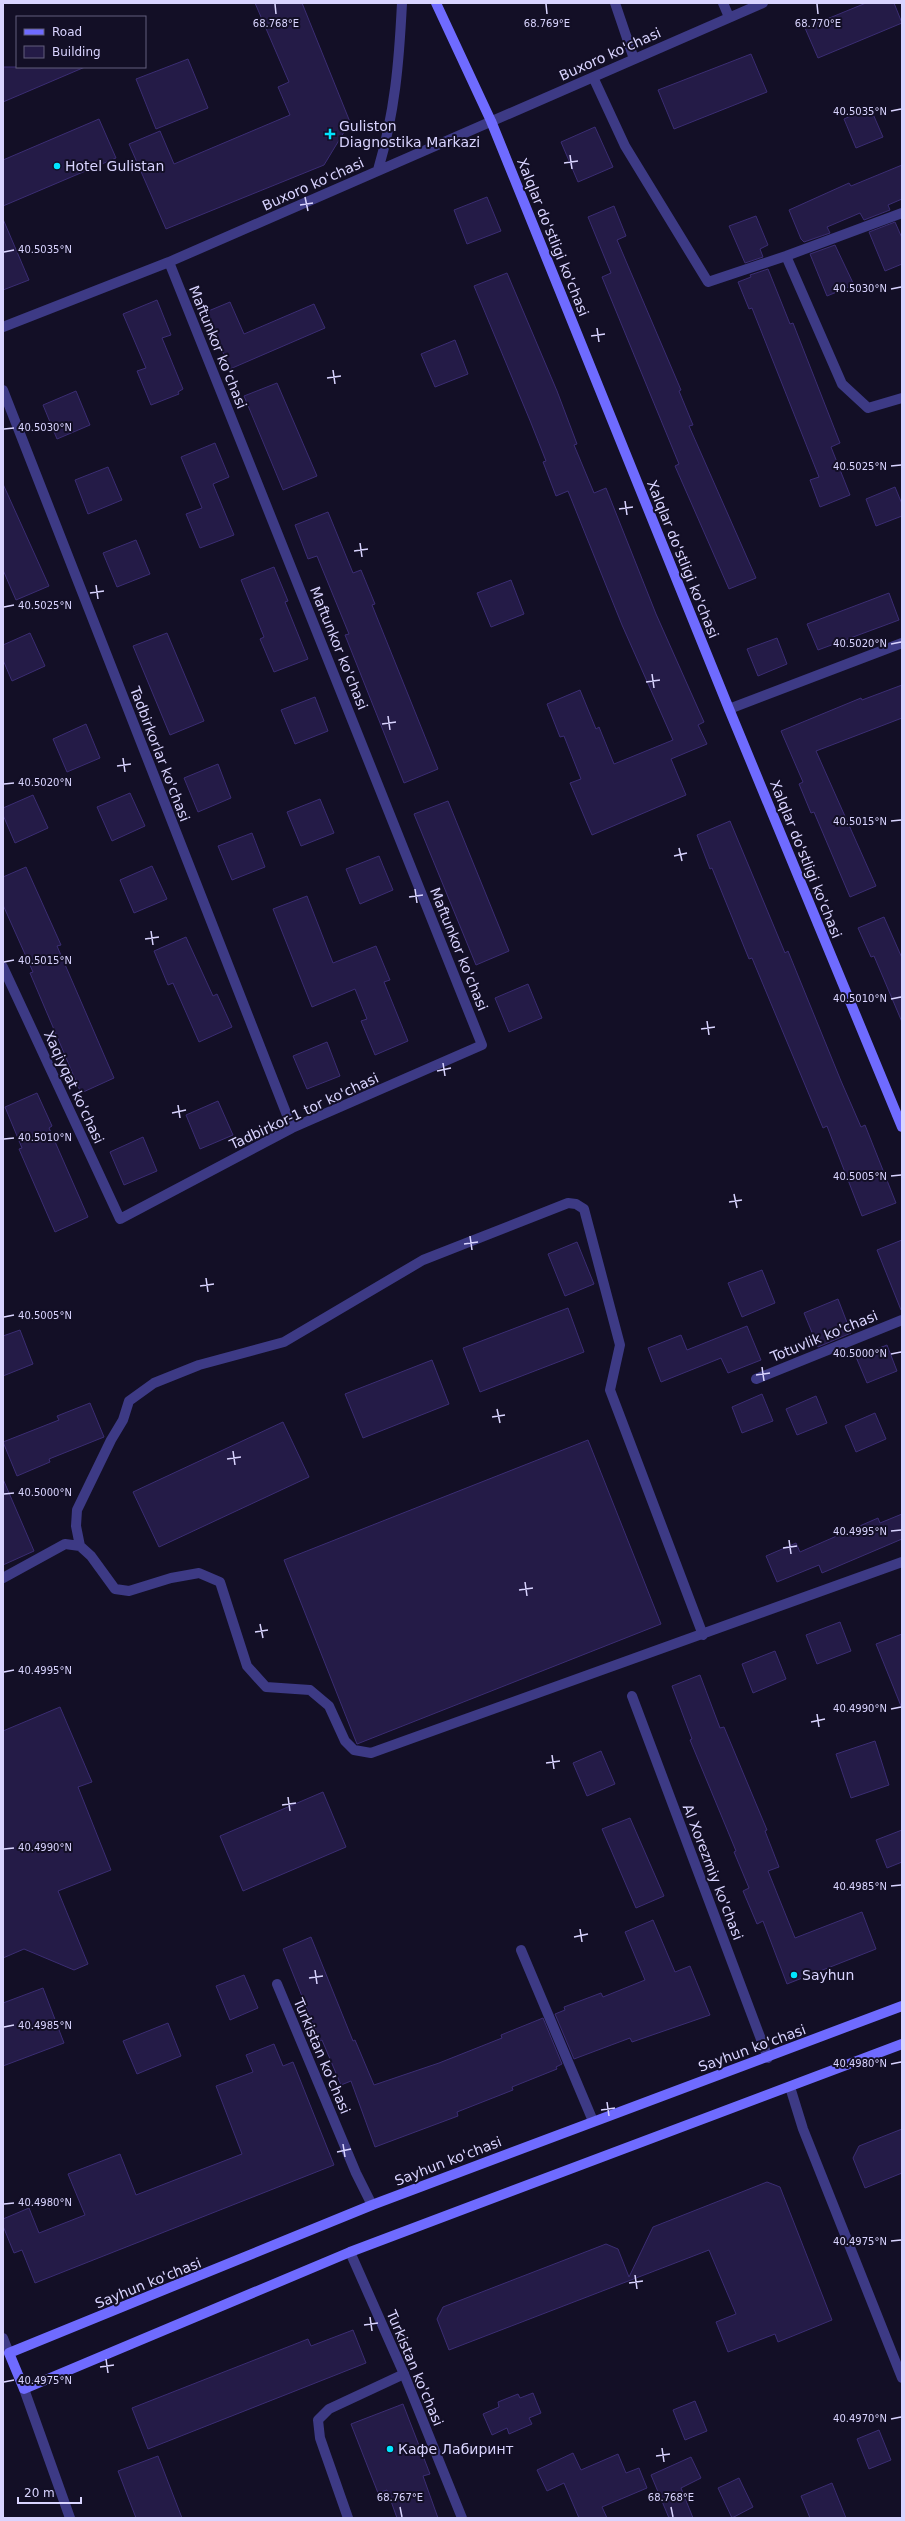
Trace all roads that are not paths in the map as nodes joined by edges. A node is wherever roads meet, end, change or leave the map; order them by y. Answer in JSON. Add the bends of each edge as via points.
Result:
{"nodes":[{"id":1,"x":402,"y":3,"type":"edge"},
{"id":2,"x":436,"y":3,"type":"edge"},
{"id":3,"x":615,"y":3,"type":"edge"},
{"id":4,"x":724,"y":3,"type":"edge"},
{"id":5,"x":763,"y":3,"type":"edge"},
{"id":6,"x":729,"y":17,"type":"junction"},
{"id":7,"x":634,"y":59,"type":"junction"},
{"id":8,"x":594,"y":77,"type":"junction"},
{"id":9,"x":491,"y":121,"type":"junction"},
{"id":10,"x":378,"y":170,"type":"junction"},
{"id":11,"x":902,"y":213,"type":"edge"},
{"id":12,"x":786,"y":256,"type":"junction"},
{"id":13,"x":169,"y":262,"type":"junction"},
{"id":14,"x":3,"y":327,"type":"edge"},
{"id":15,"x":3,"y":390,"type":"edge"},
{"id":16,"x":902,"y":398,"type":"edge"},
{"id":17,"x":902,"y":643,"type":"edge"},
{"id":18,"x":729,"y":709,"type":"junction"},
{"id":19,"x":3,"y":967,"type":"edge"},
{"id":20,"x":482,"y":1045,"type":"joint"},
{"id":21,"x":902,"y":1127,"type":"edge"},
{"id":22,"x":292,"y":1128,"type":"junction"},
{"id":23,"x":120,"y":1219,"type":"joint"},
{"id":24,"x":902,"y":1320,"type":"edge"},
{"id":25,"x":756,"y":1379,"type":"dead end"},
{"id":26,"x":80,"y":1546,"type":"junction"},
{"id":27,"x":902,"y":1562,"type":"edge"},
{"id":28,"x":3,"y":1578,"type":"edge"},
{"id":29,"x":703,"y":1634,"type":"junction"},
{"id":30,"x":632,"y":1696,"type":"dead end"},
{"id":31,"x":521,"y":1950,"type":"dead end"},
{"id":32,"x":277,"y":1984,"type":"dead end"},
{"id":33,"x":902,"y":2006,"type":"edge"},
{"id":34,"x":902,"y":2044,"type":"edge"},
{"id":35,"x":768,"y":2058,"type":"junction"},
{"id":36,"x":790,"y":2087,"type":"junction"},
{"id":37,"x":592,"y":2121,"type":"junction"},
{"id":38,"x":372,"y":2205,"type":"junction"},
{"id":39,"x":350,"y":2252,"type":"junction"},
{"id":40,"x":3,"y":2338,"type":"edge"},
{"id":41,"x":9,"y":2353,"type":"junction"},
{"id":42,"x":404,"y":2374,"type":"junction"},
{"id":43,"x":902,"y":2378,"type":"edge"},
{"id":44,"x":24,"y":2389,"type":"junction"},
{"id":45,"x":70,"y":2518,"type":"edge"},
{"id":46,"x":348,"y":2518,"type":"edge"},
{"id":47,"x":462,"y":2518,"type":"edge"}],
"edges":[{"from":1,"to":10,"type":"street","via":[[398,75],[390,127]]},
{"from":2,"to":9,"type":"street","name":"Xalqlar do'stligi ko'chasi"},
{"from":3,"to":7,"type":"street"},
{"from":4,"to":6,"type":"street"},
{"from":5,"to":6,"type":"street","name":"Buxoro ko'chasi"},
{"from":6,"to":7,"type":"street","name":"Buxoro ko'chasi"},
{"from":7,"to":8,"type":"street","name":"Buxoro ko'chasi"},
{"from":8,"to":9,"type":"street","name":"Buxoro ko'chasi"},
{"from":8,"to":12,"type":"street","via":[[625,146],[708,282]]},
{"from":9,"to":10,"type":"street","name":"Buxoro ko'chasi"},
{"from":9,"to":18,"type":"street","name":"Xalqlar do'stligi ko'chasi"},
{"from":10,"to":13,"type":"street","name":"Buxoro ko'chasi"},
{"from":11,"to":12,"type":"street"},
{"from":12,"to":16,"type":"street","via":[[842,384],[868,408]]},
{"from":13,"to":14,"type":"street","name":"Buxoro ko'chasi"},
{"from":13,"to":20,"type":"street","name":"Maftunkor ko'chasi"},
{"from":15,"to":22,"type":"street","name":"Tadbirkorlar ko'chasi"},
{"from":17,"to":18,"type":"street"},
{"from":18,"to":21,"type":"street","name":"Xalqlar do'stligi ko'chasi"},
{"from":19,"to":23,"type":"street","name":"Xaqiyqat ko'chasi"},
{"from":20,"to":22,"type":"street","name":"Tadbirkor-1 tor ko'chasi"},
{"from":22,"to":23,"type":"street","name":"Tadbirkor-1 tor ko'chasi"},
{"from":24,"to":25,"type":"street","name":"Totuvlik ko'chasi"},
{"from":26,"to":28,"type":"street","via":[[65,1544]]},
{"from":26,"to":29,"type":"street","via":[[91,1556],[115,1589],[129,1591],[171,1578],[199,1573],[220,1582],[247,1666],[266,1687],[310,1690],[330,1706],[345,1741],[354,1750],[371,1753]]},
{"from":26,"to":29,"type":"street","via":[[76,1526],[77,1510],[123,1420],[129,1401],[154,1383],[199,1365],[284,1342],[423,1260],[568,1203],[576,1204],[584,1209],[620,1345],[610,1390]]},
{"from":27,"to":29,"type":"street"},
{"from":30,"to":35,"type":"street","name":"Al Xorezmiy ko'chasi"},
{"from":31,"to":37,"type":"street"},
{"from":32,"to":38,"type":"street","name":"Turkistan ko'chasi","via":[[356,2173]]},
{"from":33,"to":35,"type":"street","name":"Sayhun ko'chasi"},
{"from":34,"to":36,"type":"street"},
{"from":35,"to":37,"type":"street","name":"Sayhun ko'chasi"},
{"from":36,"to":39,"type":"street"},
{"from":36,"to":43,"type":"street","via":[[803,2129]]},
{"from":37,"to":38,"type":"street","name":"Sayhun ko'chasi"},
{"from":38,"to":41,"type":"street","name":"Sayhun ko'chasi"},
{"from":39,"to":42,"type":"street","name":"Turkistan ko'chasi"},
{"from":39,"to":44,"type":"street"},
{"from":40,"to":41,"type":"street"},
{"from":41,"to":44,"type":"street"},
{"from":42,"to":46,"type":"street","via":[[329,2409],[318,2420],[320,2438]]},
{"from":42,"to":47,"type":"street","name":"Turkistan ko'chasi"},
{"from":44,"to":45,"type":"street"}]}
